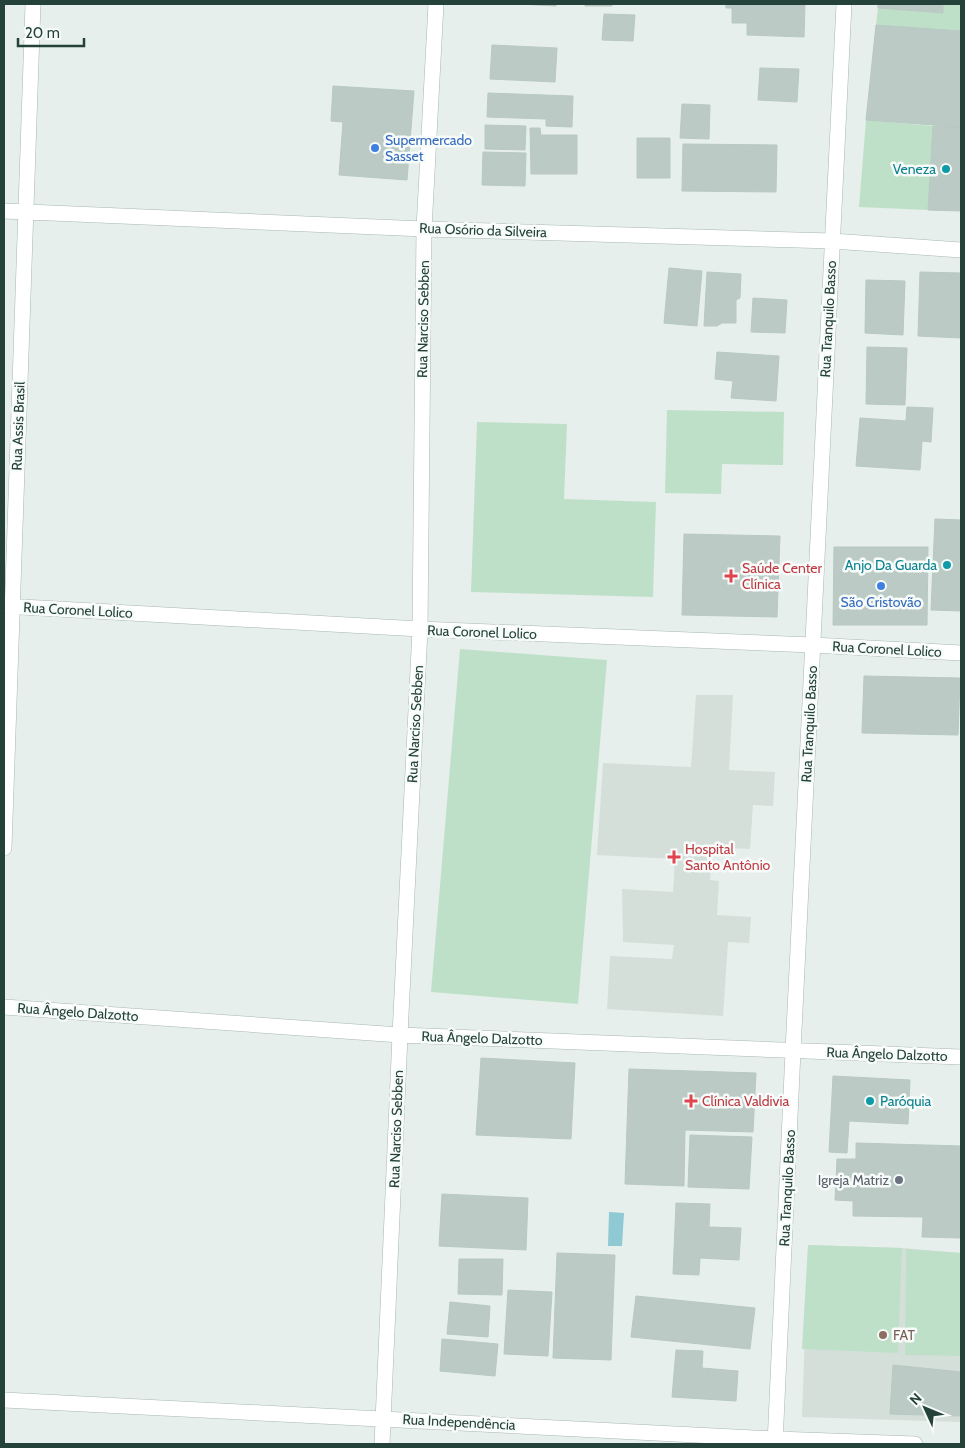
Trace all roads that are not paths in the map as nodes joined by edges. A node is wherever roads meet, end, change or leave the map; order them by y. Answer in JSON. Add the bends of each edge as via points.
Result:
{"nodes":[{"id":1,"x":33,"y":4,"type":"edge"},
{"id":2,"x":436,"y":4,"type":"edge"},
{"id":3,"x":844,"y":4,"type":"edge"},
{"id":4,"x":4,"y":211,"type":"edge"},
{"id":5,"x":26,"y":212,"type":"junction"},
{"id":6,"x":424,"y":228,"type":"junction"},
{"id":7,"x":832,"y":241,"type":"junction"},
{"id":8,"x":961,"y":250,"type":"edge"},
{"id":9,"x":8,"y":607,"type":"edge"},
{"id":10,"x":420,"y":629,"type":"junction"},
{"id":11,"x":813,"y":645,"type":"junction"},
{"id":12,"x":961,"y":652,"type":"edge"},
{"id":13,"x":4,"y":848,"type":"edge"},
{"id":14,"x":4,"y":1007,"type":"edge"},
{"id":15,"x":400,"y":1035,"type":"junction"},
{"id":16,"x":793,"y":1051,"type":"junction"},
{"id":17,"x":961,"y":1057,"type":"edge"},
{"id":18,"x":4,"y":1400,"type":"edge"},
{"id":19,"x":383,"y":1418,"type":"junction"},
{"id":20,"x":776,"y":1441,"type":"edge"},
{"id":21,"x":382,"y":1444,"type":"edge"},
{"id":22,"x":915,"y":1444,"type":"edge"}],
"edges":[{"from":1,"to":5,"type":"street","name":"Rua Assis Brasil"},
{"from":2,"to":6,"type":"street","name":"Rua Narciso Sebben"},
{"from":3,"to":7,"type":"street","name":"Rua Tranquilo Basso"},
{"from":4,"to":5,"type":"street","name":"Rua Osório da Silveira"},
{"from":5,"to":6,"type":"street","name":"Rua Osório da Silveira"},
{"from":5,"to":9,"type":"street","name":"Rua Assis Brasil"},
{"from":6,"to":7,"type":"street","name":"Rua Osório da Silveira"},
{"from":6,"to":10,"type":"street","name":"Rua Narciso Sebben"},
{"from":7,"to":8,"type":"street","name":"Rua Osório da Silveira"},
{"from":7,"to":11,"type":"street","name":"Rua Tranquilo Basso"},
{"from":9,"to":10,"type":"street","name":"Rua Coronel Lolico"},
{"from":9,"to":13,"type":"street","name":"Rua Assis Brasil"},
{"from":10,"to":11,"type":"street","name":"Rua Coronel Lolico"},
{"from":10,"to":15,"type":"street","name":"Rua Narciso Sebben"},
{"from":11,"to":12,"type":"street","name":"Rua Coronel Lolico"},
{"from":11,"to":16,"type":"street","name":"Rua Tranquilo Basso"},
{"from":14,"to":15,"type":"street","name":"Rua Ângelo Dalzotto"},
{"from":15,"to":16,"type":"street","name":"Rua Ângelo Dalzotto"},
{"from":15,"to":19,"type":"street","name":"Rua Narciso Sebben"},
{"from":16,"to":17,"type":"street","name":"Rua Ângelo Dalzotto"},
{"from":16,"to":20,"type":"street","name":"Rua Tranquilo Basso"},
{"from":18,"to":19,"type":"street","name":"Rua Independência"},
{"from":19,"to":20,"type":"street","name":"Rua Independência"},
{"from":19,"to":21,"type":"street","name":"Rua Narciso Sebben"},
{"from":20,"to":22,"type":"street","name":"Rua Independência"}]}
